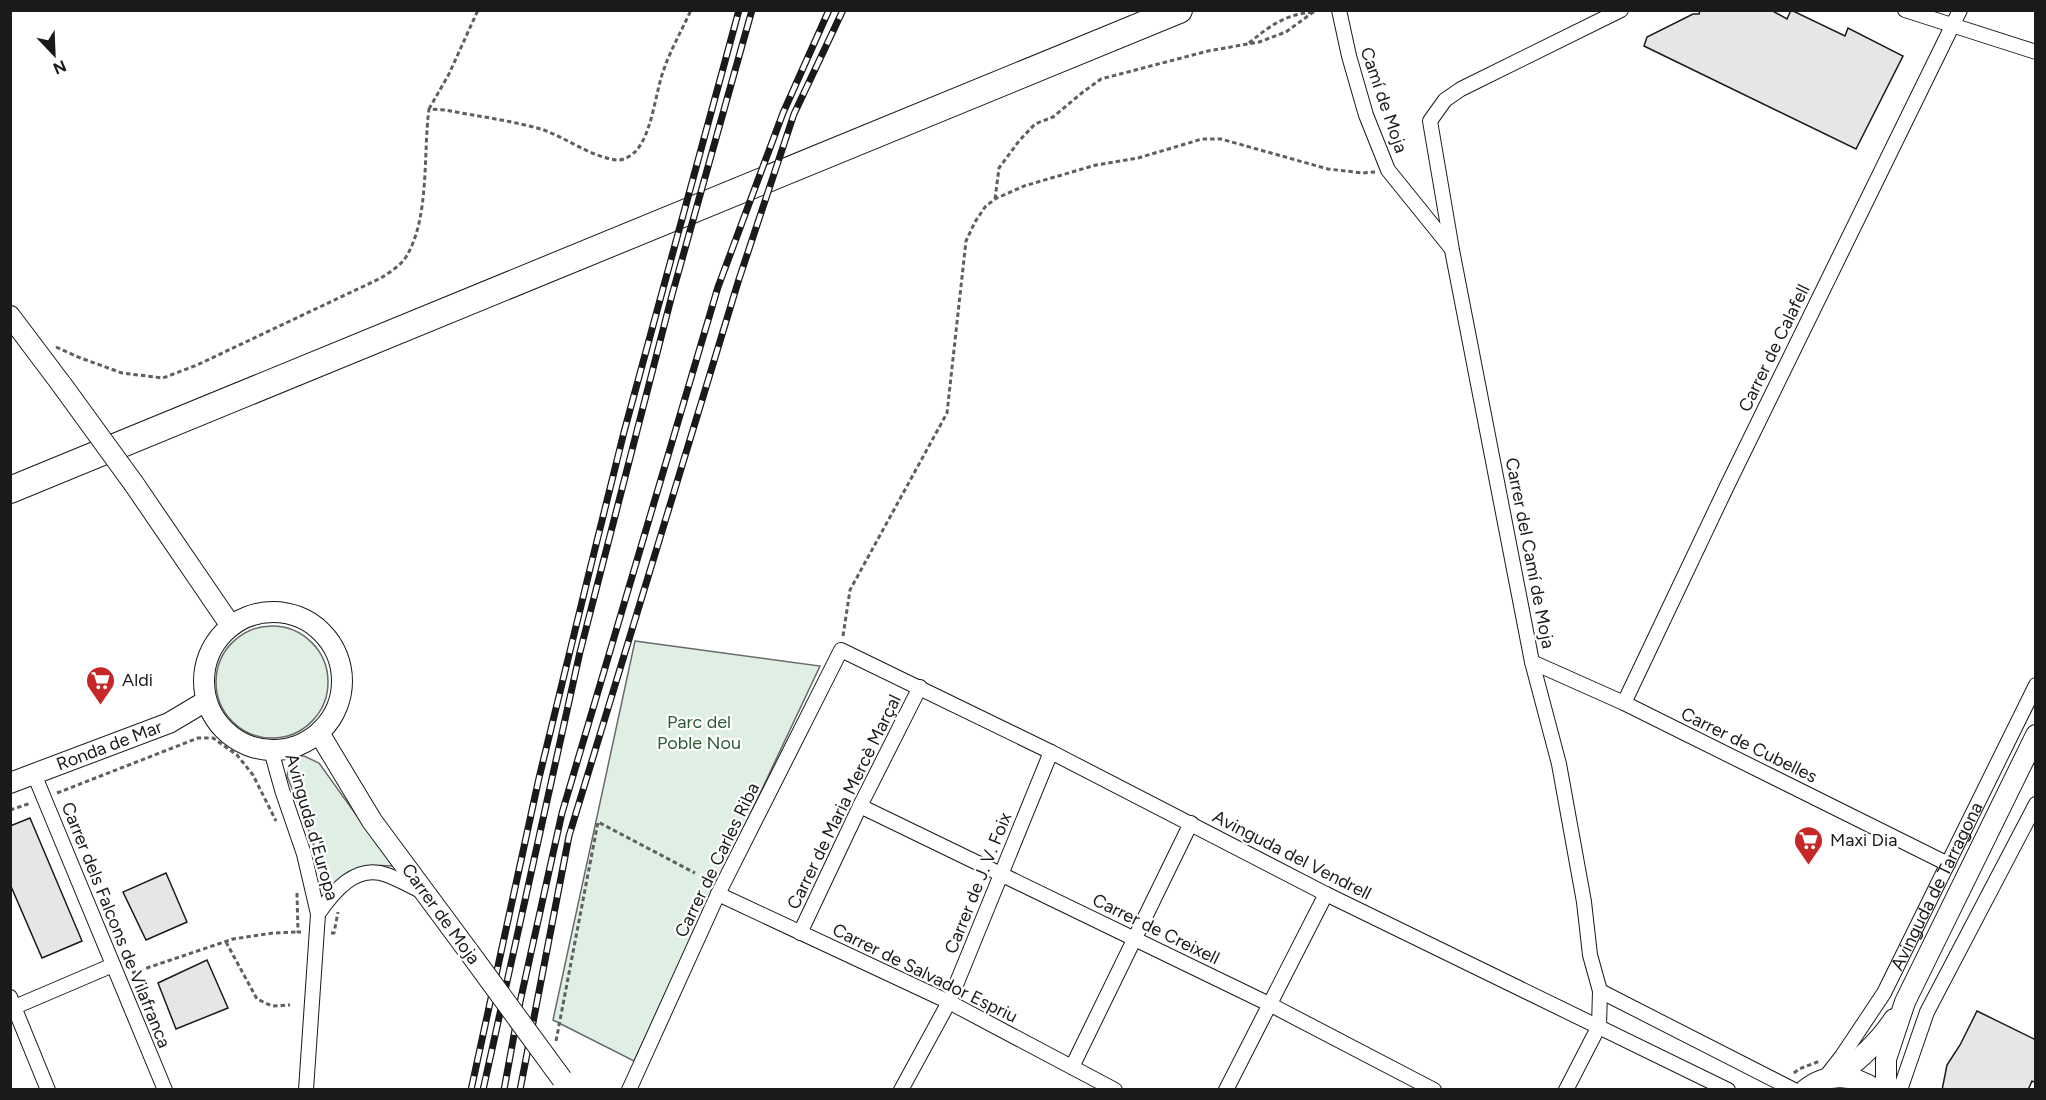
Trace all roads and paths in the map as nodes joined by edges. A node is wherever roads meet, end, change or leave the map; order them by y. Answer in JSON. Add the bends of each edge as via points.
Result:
{"nodes":[{"id":1,"x":478,"y":10,"type":"edge"},
{"id":2,"x":691,"y":10,"type":"edge"},
{"id":3,"x":1179,"y":10,"type":"edge"},
{"id":4,"x":1339,"y":10,"type":"edge"},
{"id":5,"x":1621,"y":10,"type":"edge"},
{"id":6,"x":1905,"y":10,"type":"edge"},
{"id":7,"x":1960,"y":10,"type":"edge"},
{"id":8,"x":1315,"y":11,"type":"edge"},
{"id":9,"x":1952,"y":25,"type":"junction"},
{"id":10,"x":1248,"y":44,"type":"junction"},
{"id":11,"x":2036,"y":52,"type":"edge"},
{"id":12,"x":429,"y":109,"type":"junction"},
{"id":13,"x":1388,"y":170,"type":"junction"},
{"id":14,"x":995,"y":199,"type":"junction"},
{"id":15,"x":1452,"y":250,"type":"junction"},
{"id":16,"x":10,"y":316,"type":"edge"},
{"id":17,"x":28,"y":340,"type":"junction"},
{"id":18,"x":10,"y":490,"type":"edge"},
{"id":19,"x":231,"y":626,"type":"junction"},
{"id":20,"x":841,"y":650,"type":"junction"},
{"id":21,"x":1532,"y":662,"type":"junction"},
{"id":22,"x":2036,"y":685,"type":"edge"},
{"id":23,"x":920,"y":687,"type":"junction"},
{"id":24,"x":206,"y":701,"type":"junction"},
{"id":25,"x":1624,"y":703,"type":"junction"},
{"id":26,"x":319,"y":733,"type":"junction"},
{"id":27,"x":2036,"y":735,"type":"edge"},
{"id":28,"x":271,"y":750,"type":"junction"},
{"id":29,"x":1051,"y":752,"type":"junction"},
{"id":30,"x":34,"y":774,"type":"junction"},
{"id":31,"x":10,"y":783,"type":"edge"},
{"id":32,"x":44,"y":798,"type":"junction"},
{"id":33,"x":2036,"y":804,"type":"edge"},
{"id":34,"x":860,"y":806,"type":"junction"},
{"id":35,"x":10,"y":810,"type":"edge"},
{"id":36,"x":276,"y":822,"type":"dead end"},
{"id":37,"x":1191,"y":823,"type":"junction"},
{"id":38,"x":1948,"y":864,"type":"junction"},
{"id":39,"x":695,"y":873,"type":"dead end"},
{"id":40,"x":1001,"y":875,"type":"junction"},
{"id":41,"x":297,"y":889,"type":"dead end"},
{"id":42,"x":426,"y":894,"type":"junction"},
{"id":43,"x":718,"y":894,"type":"junction"},
{"id":44,"x":1326,"y":894,"type":"junction"},
{"id":45,"x":339,"y":909,"type":"dead end"},
{"id":46,"x":318,"y":914,"type":"junction"},
{"id":47,"x":298,"y":932,"type":"junction"},
{"id":48,"x":317,"y":932,"type":"junction"},
{"id":49,"x":800,"y":933,"type":"junction"},
{"id":50,"x":1134,"y":939,"type":"junction"},
{"id":51,"x":226,"y":942,"type":"junction"},
{"id":52,"x":116,"y":971,"type":"junction"},
{"id":53,"x":1600,"y":991,"type":"junction"},
{"id":54,"x":949,"y":1002,"type":"junction"},
{"id":55,"x":1905,"y":1002,"type":"junction"},
{"id":56,"x":12,"y":1004,"type":"edge"},
{"id":57,"x":290,"y":1005,"type":"dead end"},
{"id":58,"x":1271,"y":1005,"type":"junction"},
{"id":59,"x":1599,"y":1026,"type":"junction"},
{"id":60,"x":555,"y":1043,"type":"dead end"},
{"id":61,"x":1072,"y":1067,"type":"junction"},
{"id":62,"x":1830,"y":1078,"type":"junction"},
{"id":63,"x":567,"y":1084,"type":"edge"},
{"id":64,"x":48,"y":1089,"type":"edge"},
{"id":65,"x":165,"y":1089,"type":"edge"},
{"id":66,"x":306,"y":1089,"type":"edge"},
{"id":67,"x":629,"y":1089,"type":"edge"},
{"id":68,"x":901,"y":1089,"type":"edge"},
{"id":69,"x":1115,"y":1089,"type":"edge"},
{"id":70,"x":1226,"y":1089,"type":"edge"},
{"id":71,"x":1434,"y":1089,"type":"edge"},
{"id":72,"x":1566,"y":1089,"type":"edge"},
{"id":73,"x":1728,"y":1089,"type":"edge"},
{"id":74,"x":1794,"y":1089,"type":"edge"},
{"id":75,"x":1805,"y":1089,"type":"edge"},
{"id":76,"x":1876,"y":1089,"type":"edge"},
{"id":77,"x":1886,"y":1089,"type":"edge"},
{"id":78,"x":1900,"y":1089,"type":"edge"}],
"edges":[{"from":1,"to":12,"type":"path"},
{"from":2,"to":12,"type":"path","via":[[664,68],[642,139],[625,159],[617,161],[541,129]]},
{"from":3,"to":18,"type":"highway"},
{"from":4,"to":13,"type":"street","name":"Camí de Moja","via":[[1366,115]]},
{"from":5,"to":15,"type":"street","name":"Carrer del Camí de Moja","via":[[1444,100],[1430,121]]},
{"from":6,"to":9,"type":"street"},
{"from":7,"to":9,"type":"street","name":"Carrer de Calafell"},
{"from":8,"to":10,"type":"path","via":[[1286,32]]},
{"from":8,"to":10,"type":"path","via":[[1280,20]]},
{"from":9,"to":11,"type":"street"},
{"from":9,"to":25,"type":"street","name":"Carrer de Calafell"},
{"from":10,"to":14,"type":"path","via":[[1101,79],[1053,117],[1035,124],[1019,141],[999,168]]},
{"from":12,"to":17,"type":"path","via":[[418,223],[406,257],[381,278],[163,378],[122,373],[51,344]]},
{"from":13,"to":14,"type":"path","via":[[1363,173],[1328,169],[1221,139],[1202,139],[1138,158],[1096,165]]},
{"from":13,"to":15,"type":"street","name":"Camí de Moja"},
{"from":14,"to":20,"type":"path","via":[[980,215],[966,241],[947,413],[850,590]]},
{"from":15,"to":21,"type":"street","name":"Carrer del Camí de Moja"},
{"from":16,"to":17,"type":"street"},
{"from":17,"to":19,"type":"street","bridge":true,"via":[[134,484]]},
{"from":19,"to":24,"type":"street","via":[[216,641],[207,660],[203,681]]},
{"from":19,"to":26,"type":"street","via":[[252,615],[275,612],[298,617],[318,629],[333,647],[341,669],[341,693],[333,715]]},
{"from":20,"to":23,"type":"street","name":"Avinguda del Vendrell"},
{"from":20,"to":43,"type":"street","name":"Carrer de Carles Riba"},
{"from":21,"to":25,"type":"street","name":"Carrer de Cubelles"},
{"from":21,"to":53,"type":"street","name":"Carrer del Camí de Moja","via":[[1559,764],[1590,955]]},
{"from":22,"to":38,"type":"street","name":"Avinguda de Tarragona"},
{"from":23,"to":29,"type":"street","name":"Avinguda del Vendrell"},
{"from":23,"to":34,"type":"street","name":"Carrer de Maria Mercè Marçal"},
{"from":24,"to":28,"type":"street","via":[[216,721],[231,736],[250,747]]},
{"from":24,"to":30,"type":"street","name":"Ronda de Mar","via":[[169,723]]},
{"from":25,"to":38,"type":"street","name":"Carrer de Cubelles"},
{"from":26,"to":28,"type":"street","via":[[296,746]]},
{"from":26,"to":42,"type":"street","name":"Carrer de Moja","via":[[372,821]]},
{"from":27,"to":55,"type":"street","name":"Avinguda de Tarragona"},
{"from":28,"to":46,"type":"street","name":"Avinguda d'Europa","via":[[304,854]]},
{"from":29,"to":37,"type":"street","name":"Avinguda del Vendrell"},
{"from":29,"to":40,"type":"street","name":"Carrer de J. V. Foix"},
{"from":30,"to":31,"type":"street","name":"Ronda de Mar"},
{"from":30,"to":32,"type":"street","name":"Carrer dels Falcons de Vilafranca"},
{"from":32,"to":35,"type":"path"},
{"from":32,"to":36,"type":"path","via":[[198,738],[213,738],[237,755],[253,775]]},
{"from":32,"to":52,"type":"street","name":"Carrer dels Falcons de Vilafranca"},
{"from":33,"to":78,"type":"street","via":[[1927,1012]]},
{"from":34,"to":40,"type":"street","name":"Carrer de Creixell"},
{"from":34,"to":49,"type":"street","name":"Carrer de Maria Mercè Marçal"},
{"from":37,"to":44,"type":"street","name":"Avinguda del Vendrell"},
{"from":37,"to":50,"type":"street"},
{"from":38,"to":62,"type":"street","name":"Avinguda de Tarragona","via":[[1884,993]]},
{"from":39,"to":60,"type":"path","via":[[598,822]]},
{"from":40,"to":50,"type":"street","name":"Carrer de Creixell"},
{"from":40,"to":54,"type":"street","name":"Carrer de J. V. Foix"},
{"from":41,"to":47,"type":"path"},
{"from":42,"to":46,"type":"street","name":"Avinguda d'Europa","via":[[384,873],[365,874],[347,880]]},
{"from":42,"to":63,"type":"street","name":"Carrer de Moja","bridge":true},
{"from":43,"to":49,"type":"street","name":"Carrer de Salvador Espriu"},
{"from":43,"to":67,"type":"street","name":"Carrer de Carles Riba"},
{"from":44,"to":58,"type":"street"},
{"from":44,"to":59,"type":"street","name":"Avinguda del Vendrell"},
{"from":45,"to":48,"type":"path","via":[[334,933]]},
{"from":46,"to":48,"type":"street","name":"Avinguda d'Europa"},
{"from":47,"to":48,"type":"path"},
{"from":47,"to":51,"type":"path"},
{"from":48,"to":66,"type":"street","name":"Avinguda d'Europa"},
{"from":49,"to":54,"type":"street","name":"Carrer de Salvador Espriu"},
{"from":50,"to":58,"type":"street","name":"Carrer de Creixell"},
{"from":50,"to":61,"type":"street"},
{"from":51,"to":52,"type":"path"},
{"from":51,"to":57,"type":"path","via":[[257,999],[272,1006]]},
{"from":52,"to":56,"type":"street"},
{"from":52,"to":65,"type":"street","name":"Carrer dels Falcons de Vilafranca"},
{"from":53,"to":59,"type":"street","name":"Carrer del Camí de Moja"},
{"from":53,"to":74,"type":"street"},
{"from":54,"to":61,"type":"street","name":"Carrer de Salvador Espriu"},
{"from":54,"to":68,"type":"street","name":"Carrer de J. V. Foix"},
{"from":55,"to":62,"type":"street","name":"Avinguda de Tarragona","via":[[1880,1038],[1851,1067]]},
{"from":55,"to":77,"type":"street","name":"Avinguda de Tarragona","via":[[1886,1059]]},
{"from":56,"to":64,"type":"street"},
{"from":58,"to":70,"type":"street"},
{"from":58,"to":71,"type":"street","name":"Carrer de Creixell"},
{"from":59,"to":72,"type":"street"},
{"from":59,"to":73,"type":"street","name":"Avinguda del Vendrell"},
{"from":61,"to":69,"type":"street","name":"Carrer de Salvador Espriu"},
{"from":62,"to":75,"type":"street"},
{"from":62,"to":76,"type":"street","via":[[1851,1077]]}]}
